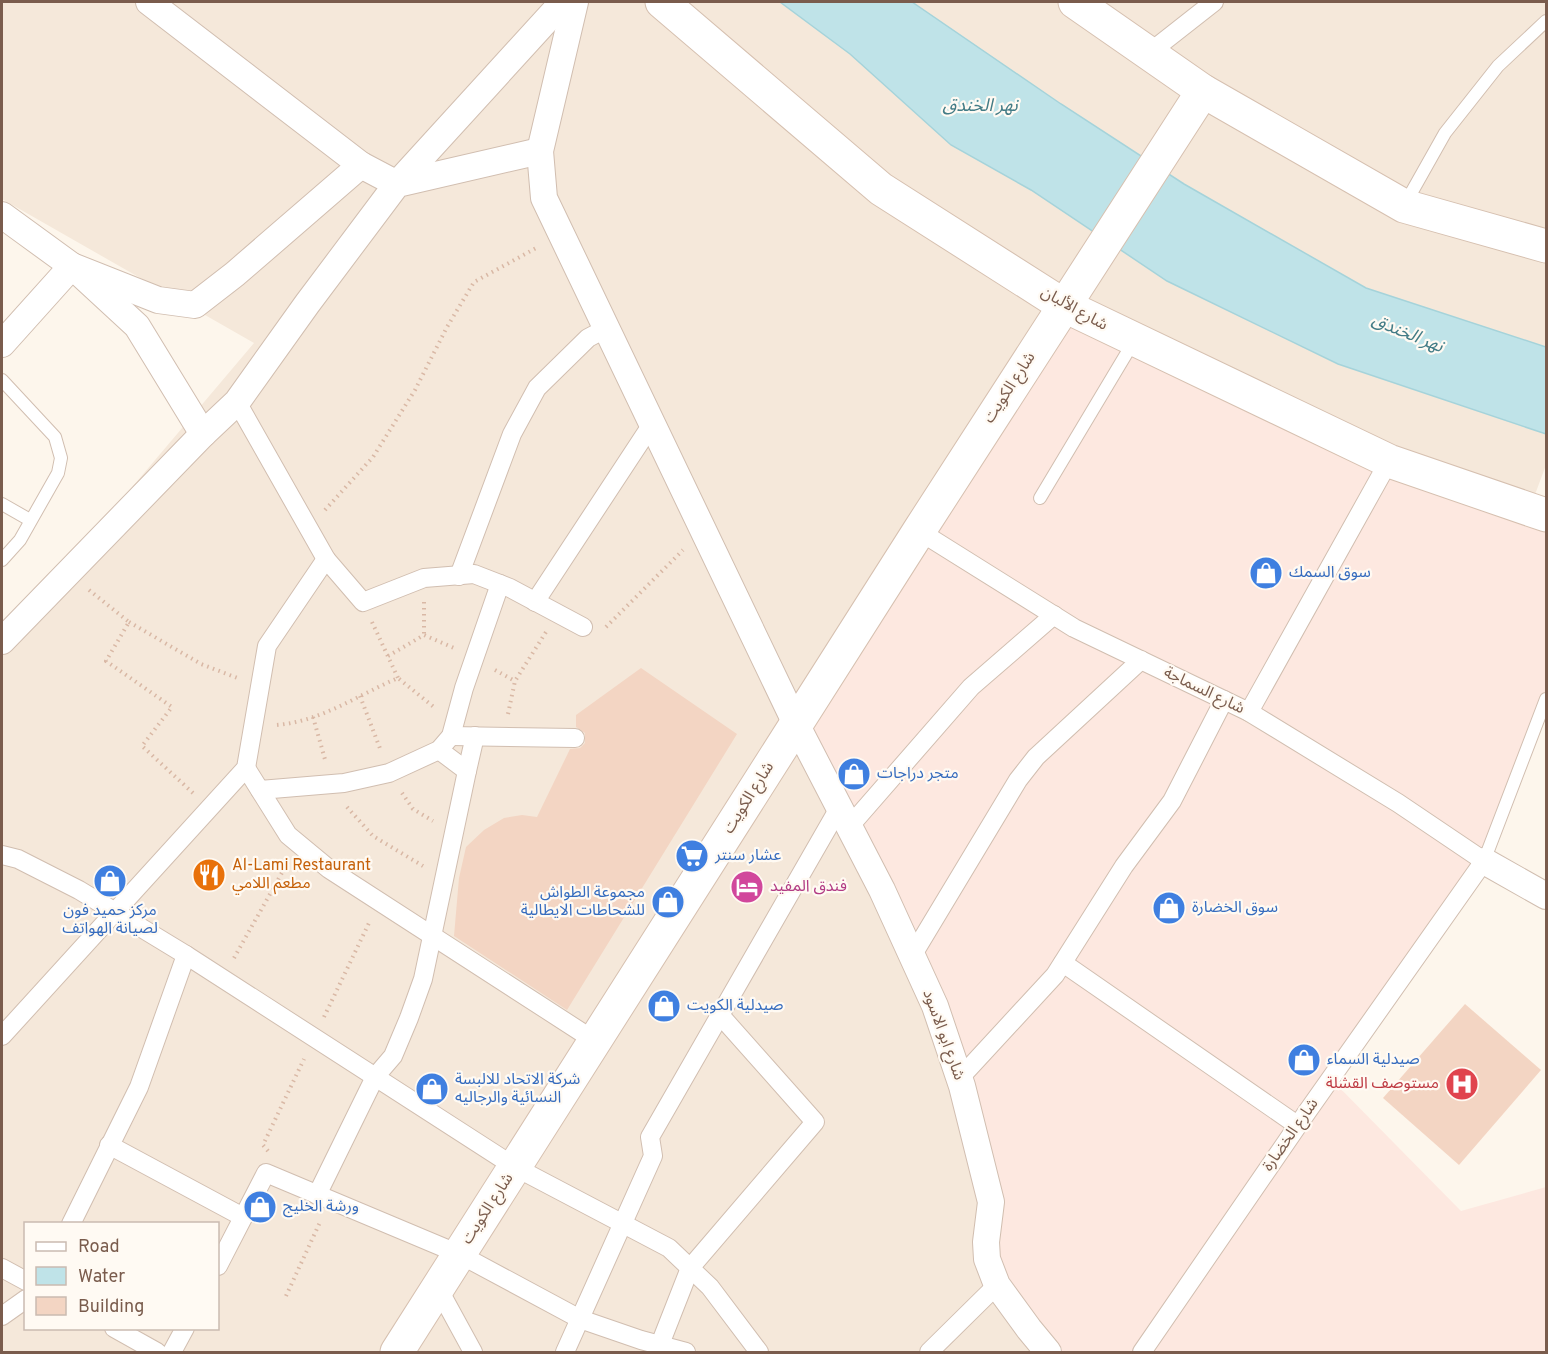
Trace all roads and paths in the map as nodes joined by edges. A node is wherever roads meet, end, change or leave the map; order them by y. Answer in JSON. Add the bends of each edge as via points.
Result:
{"nodes":[{"id":1,"x":149,"y":2,"type":"edge"},
{"id":2,"x":563,"y":2,"type":"edge"},
{"id":3,"x":575,"y":2,"type":"edge"},
{"id":4,"x":662,"y":2,"type":"edge"},
{"id":5,"x":1075,"y":2,"type":"edge"},
{"id":6,"x":1214,"y":2,"type":"edge"},
{"id":7,"x":1546,"y":21,"type":"edge"},
{"id":8,"x":1149,"y":53,"type":"junction"},
{"id":9,"x":1194,"y":104,"type":"junction"},
{"id":10,"x":540,"y":151,"type":"junction"},
{"id":11,"x":361,"y":165,"type":"junction"},
{"id":12,"x":398,"y":184,"type":"junction"},
{"id":13,"x":1404,"y":206,"type":"junction"},
{"id":14,"x":2,"y":215,"type":"edge"},
{"id":15,"x":561,"y":234,"type":"junction"},
{"id":16,"x":1546,"y":246,"type":"edge"},
{"id":17,"x":72,"y":266,"type":"junction"},
{"id":18,"x":1071,"y":294,"type":"junction"},
{"id":19,"x":607,"y":328,"type":"junction"},
{"id":20,"x":1134,"y":341,"type":"junction"},
{"id":21,"x":2,"y":344,"type":"edge"},
{"id":22,"x":2,"y":380,"type":"edge"},
{"id":23,"x":237,"y":402,"type":"junction"},
{"id":24,"x":652,"y":424,"type":"junction"},
{"id":25,"x":203,"y":434,"type":"junction"},
{"id":26,"x":1389,"y":461,"type":"junction"},
{"id":27,"x":1040,"y":498,"type":"dead end"},
{"id":28,"x":2,"y":504,"type":"edge"},
{"id":29,"x":1546,"y":515,"type":"edge"},
{"id":30,"x":30,"y":520,"type":"junction"},
{"id":31,"x":308,"y":528,"type":"junction"},
{"id":32,"x":703,"y":531,"type":"junction"},
{"id":33,"x":919,"y":531,"type":"junction"},
{"id":34,"x":2,"y":560,"type":"edge"},
{"id":35,"x":326,"y":560,"type":"junction"},
{"id":36,"x":68,"y":574,"type":"junction"},
{"id":37,"x":459,"y":576,"type":"junction"},
{"id":38,"x":424,"y":578,"type":"junction"},
{"id":39,"x":500,"y":584,"type":"junction"},
{"id":40,"x":363,"y":602,"type":"junction"},
{"id":41,"x":535,"y":602,"type":"junction"},
{"id":42,"x":557,"y":614,"type":"junction"},
{"id":43,"x":1054,"y":615,"type":"junction"},
{"id":44,"x":129,"y":622,"type":"junction"},
{"id":45,"x":583,"y":627,"type":"joint"},
{"id":46,"x":424,"y":635,"type":"dead end"},
{"id":47,"x":2,"y":642,"type":"edge"},
{"id":48,"x":1141,"y":660,"type":"junction"},
{"id":49,"x":398,"y":678,"type":"junction"},
{"id":50,"x":260,"y":686,"type":"junction"},
{"id":51,"x":1546,"y":699,"type":"edge"},
{"id":52,"x":1224,"y":700,"type":"junction"},
{"id":53,"x":1249,"y":712,"type":"junction"},
{"id":54,"x":313,"y":717,"type":"junction"},
{"id":55,"x":796,"y":724,"type":"junction"},
{"id":56,"x":253,"y":727,"type":"junction"},
{"id":57,"x":453,"y":729,"type":"junction"},
{"id":58,"x":475,"y":736,"type":"junction"},
{"id":59,"x":504,"y":736,"type":"junction"},
{"id":60,"x":575,"y":738,"type":"dead end"},
{"id":61,"x":439,"y":750,"type":"junction"},
{"id":62,"x":246,"y":768,"type":"junction"},
{"id":63,"x":467,"y":771,"type":"junction"},
{"id":64,"x":332,"y":784,"type":"junction"},
{"id":65,"x":260,"y":790,"type":"junction"},
{"id":66,"x":209,"y":807,"type":"junction"},
{"id":67,"x":844,"y":818,"type":"junction"},
{"id":68,"x":298,"y":843,"type":"junction"},
{"id":69,"x":2,"y":855,"type":"edge"},
{"id":70,"x":1484,"y":861,"type":"junction"},
{"id":71,"x":444,"y":878,"type":"junction"},
{"id":72,"x":1546,"y":896,"type":"edge"},
{"id":73,"x":115,"y":911,"type":"junction"},
{"id":74,"x":432,"y":934,"type":"junction"},
{"id":75,"x":186,"y":955,"type":"junction"},
{"id":76,"x":912,"y":956,"type":"junction"},
{"id":77,"x":1062,"y":963,"type":"junction"},
{"id":78,"x":222,"y":978,"type":"junction"},
{"id":79,"x":720,"y":1014,"type":"junction"},
{"id":80,"x":2,"y":1035,"type":"edge"},
{"id":81,"x":595,"y":1041,"type":"junction"},
{"id":82,"x":375,"y":1077,"type":"junction"},
{"id":83,"x":959,"y":1079,"type":"junction"},
{"id":84,"x":1297,"y":1125,"type":"junction"},
{"id":85,"x":109,"y":1145,"type":"junction"},
{"id":86,"x":515,"y":1167,"type":"junction"},
{"id":87,"x":324,"y":1198,"type":"junction"},
{"id":88,"x":243,"y":1217,"type":"junction"},
{"id":89,"x":72,"y":1222,"type":"edge"},
{"id":90,"x":623,"y":1223,"type":"junction"},
{"id":91,"x":459,"y":1254,"type":"junction"},
{"id":92,"x":219,"y":1264,"type":"edge"},
{"id":93,"x":2,"y":1268,"type":"edge"},
{"id":94,"x":690,"y":1268,"type":"junction"},
{"id":95,"x":24,"y":1280,"type":"edge"},
{"id":96,"x":997,"y":1285,"type":"junction"},
{"id":97,"x":438,"y":1288,"type":"junction"},
{"id":98,"x":286,"y":1296,"type":"dead end"},
{"id":99,"x":24,"y":1300,"type":"edge"},
{"id":100,"x":2,"y":1316,"type":"edge"},
{"id":101,"x":580,"y":1319,"type":"junction"},
{"id":102,"x":116,"y":1330,"type":"edge"},
{"id":103,"x":184,"y":1330,"type":"edge"},
{"id":104,"x":659,"y":1349,"type":"edge"},
{"id":105,"x":157,"y":1353,"type":"edge"},
{"id":106,"x":172,"y":1353,"type":"edge"},
{"id":107,"x":397,"y":1353,"type":"edge"},
{"id":108,"x":473,"y":1353,"type":"edge"},
{"id":109,"x":565,"y":1353,"type":"edge"},
{"id":110,"x":686,"y":1353,"type":"edge"},
{"id":111,"x":759,"y":1353,"type":"edge"},
{"id":112,"x":929,"y":1353,"type":"edge"},
{"id":113,"x":1048,"y":1353,"type":"edge"},
{"id":114,"x":1142,"y":1353,"type":"edge"}],
"edges":[{"from":1,"to":11,"type":"street"},
{"from":2,"to":12,"type":"street"},
{"from":3,"to":10,"type":"street","name":"شارع ابو الاسود"},
{"from":4,"to":18,"type":"main road","name":"شارع الألبان","via":[[881,189]]},
{"from":5,"to":8,"type":"main road"},
{"from":6,"to":8,"type":"street"},
{"from":7,"to":13,"type":"lane","via":[[1498,66],[1452,124]]},
{"from":8,"to":9,"type":"main road"},
{"from":9,"to":13,"type":"main road"},
{"from":9,"to":18,"type":"main road","name":"شارع الكويت"},
{"from":10,"to":12,"type":"street"},
{"from":10,"to":15,"type":"street","name":"شارع ابو الاسود","via":[[544,198]]},
{"from":11,"to":12,"type":"street"},
{"from":11,"to":17,"type":"street","via":[[195,304],[158,300]]},
{"from":12,"to":23,"type":"street"},
{"from":13,"to":16,"type":"main road"},
{"from":14,"to":17,"type":"street"},
{"from":15,"to":19,"type":"street","name":"شارع ابو الاسود"},
{"from":15,"to":31,"type":"path","via":[[474,282],[373,457]]},
{"from":17,"to":21,"type":"street"},
{"from":17,"to":25,"type":"street","via":[[137,326]]},
{"from":18,"to":20,"type":"main road","name":"شارع الألبان"},
{"from":18,"to":33,"type":"main road","name":"شارع الكويت"},
{"from":19,"to":24,"type":"street","name":"شارع ابو الاسود"},
{"from":19,"to":37,"type":"street","via":[[588,338],[537,388],[512,434]]},
{"from":20,"to":26,"type":"main road","name":"شارع الألبان"},
{"from":20,"to":27,"type":"lane"},
{"from":22,"to":30,"type":"lane","via":[[59,446],[58,473]]},
{"from":23,"to":25,"type":"street"},
{"from":23,"to":31,"type":"street"},
{"from":24,"to":32,"type":"street","name":"شارع ابو الاسود"},
{"from":24,"to":41,"type":"street"},
{"from":25,"to":36,"type":"street"},
{"from":26,"to":29,"type":"main road","name":"شارع الألبان"},
{"from":26,"to":53,"type":"street"},
{"from":28,"to":30,"type":"lane"},
{"from":30,"to":34,"type":"lane","via":[[20,540]]},
{"from":31,"to":35,"type":"street"},
{"from":32,"to":45,"type":"path","via":[[594,639]]},
{"from":32,"to":55,"type":"street","name":"شارع ابو الاسود"},
{"from":33,"to":43,"type":"street","name":"شارع السماجة"},
{"from":33,"to":55,"type":"main road","name":"شارع الكويت"},
{"from":35,"to":40,"type":"street"},
{"from":35,"to":50,"type":"street","via":[[267,646]]},
{"from":36,"to":44,"type":"path"},
{"from":36,"to":47,"type":"street"},
{"from":37,"to":38,"type":"street"},
{"from":37,"to":39,"type":"street","via":[[474,574]]},
{"from":38,"to":40,"type":"street"},
{"from":38,"to":46,"type":"path"},
{"from":39,"to":41,"type":"street"},
{"from":39,"to":57,"type":"street"},
{"from":40,"to":49,"type":"path"},
{"from":41,"to":42,"type":"street"},
{"from":42,"to":45,"type":"street"},
{"from":42,"to":59,"type":"path","via":[[515,681]]},
{"from":43,"to":48,"type":"street","name":"شارع السماجة"},
{"from":43,"to":67,"type":"street","via":[[971,687]]},
{"from":44,"to":50,"type":"path","via":[[201,664]]},
{"from":44,"to":66,"type":"path","via":[[106,661],[172,707],[141,746]]},
{"from":48,"to":52,"type":"street","name":"شارع السماجة"},
{"from":48,"to":76,"type":"street","via":[[1036,757],[1018,780]]},
{"from":49,"to":54,"type":"path"},
{"from":49,"to":57,"type":"path"},
{"from":50,"to":56,"type":"street"},
{"from":51,"to":70,"type":"lane"},
{"from":52,"to":53,"type":"street","name":"شارع السماجة"},
{"from":52,"to":77,"type":"street","via":[[1172,801],[1124,866]]},
{"from":53,"to":70,"type":"street","name":"شارع السماجة"},
{"from":54,"to":56,"type":"path"},
{"from":54,"to":64,"type":"path"},
{"from":55,"to":67,"type":"street","name":"شارع ابو الاسود"},
{"from":55,"to":81,"type":"main road","name":"شارع الكويت"},
{"from":56,"to":62,"type":"street"},
{"from":57,"to":58,"type":"street"},
{"from":57,"to":61,"type":"street"},
{"from":58,"to":59,"type":"street"},
{"from":58,"to":63,"type":"street"},
{"from":59,"to":60,"type":"street"},
{"from":61,"to":63,"type":"street"},
{"from":61,"to":64,"type":"street","via":[[389,773]]},
{"from":62,"to":65,"type":"street"},
{"from":62,"to":66,"type":"street"},
{"from":63,"to":71,"type":"street"},
{"from":64,"to":65,"type":"street"},
{"from":64,"to":71,"type":"path","via":[[373,836]]},
{"from":65,"to":68,"type":"street","via":[[288,835]]},
{"from":66,"to":73,"type":"street"},
{"from":67,"to":76,"type":"street","name":"شارع ابو الاسود"},
{"from":67,"to":79,"type":"street"},
{"from":68,"to":74,"type":"street","via":[[329,869]]},
{"from":68,"to":78,"type":"path"},
{"from":69,"to":73,"type":"street","via":[[18,859]]},
{"from":70,"to":72,"type":"street"},
{"from":70,"to":84,"type":"street","name":"شارع الخضارة"},
{"from":71,"to":74,"type":"street"},
{"from":73,"to":75,"type":"street"},
{"from":73,"to":80,"type":"street"},
{"from":74,"to":81,"type":"street"},
{"from":74,"to":82,"type":"street","via":[[423,979],[409,1018],[393,1056]]},
{"from":75,"to":78,"type":"street"},
{"from":75,"to":85,"type":"street","via":[[139,1087]]},
{"from":76,"to":83,"type":"street","name":"شارع ابو الاسود","via":[[935,1006]]},
{"from":77,"to":83,"type":"street"},
{"from":77,"to":84,"type":"street"},
{"from":78,"to":82,"type":"street"},
{"from":79,"to":90,"type":"street","via":[[650,1137],[653,1156]]},
{"from":79,"to":94,"type":"street","via":[[815,1122]]},
{"from":81,"to":86,"type":"main road","name":"شارع الكويت"},
{"from":82,"to":86,"type":"street"},
{"from":82,"to":87,"type":"street"},
{"from":83,"to":96,"type":"street","name":"شارع ابو الاسود","via":[[991,1202],[987,1258]]},
{"from":84,"to":114,"type":"street","name":"شارع الخضارة"},
{"from":85,"to":88,"type":"street"},
{"from":85,"to":89,"type":"street"},
{"from":86,"to":90,"type":"street"},
{"from":86,"to":91,"type":"main road","name":"شارع الكويت"},
{"from":87,"to":88,"type":"street","via":[[266,1173]]},
{"from":87,"to":91,"type":"street"},
{"from":87,"to":98,"type":"path"},
{"from":88,"to":92,"type":"street"},
{"from":90,"to":94,"type":"street","via":[[669,1248]]},
{"from":90,"to":101,"type":"street"},
{"from":91,"to":97,"type":"main road","name":"شارع الكويت"},
{"from":91,"to":101,"type":"street"},
{"from":93,"to":95,"type":"street"},
{"from":94,"to":104,"type":"street"},
{"from":94,"to":111,"type":"street","via":[[710,1287]]},
{"from":96,"to":112,"type":"street"},
{"from":96,"to":113,"type":"street","name":"شارع ابو الاسود"},
{"from":97,"to":107,"type":"main road","name":"شارع الكويت"},
{"from":97,"to":108,"type":"street"},
{"from":99,"to":100,"type":"street"},
{"from":101,"to":104,"type":"street"},
{"from":101,"to":109,"type":"street"},
{"from":102,"to":105,"type":"street"},
{"from":103,"to":106,"type":"street"},
{"from":104,"to":110,"type":"street"}]}
